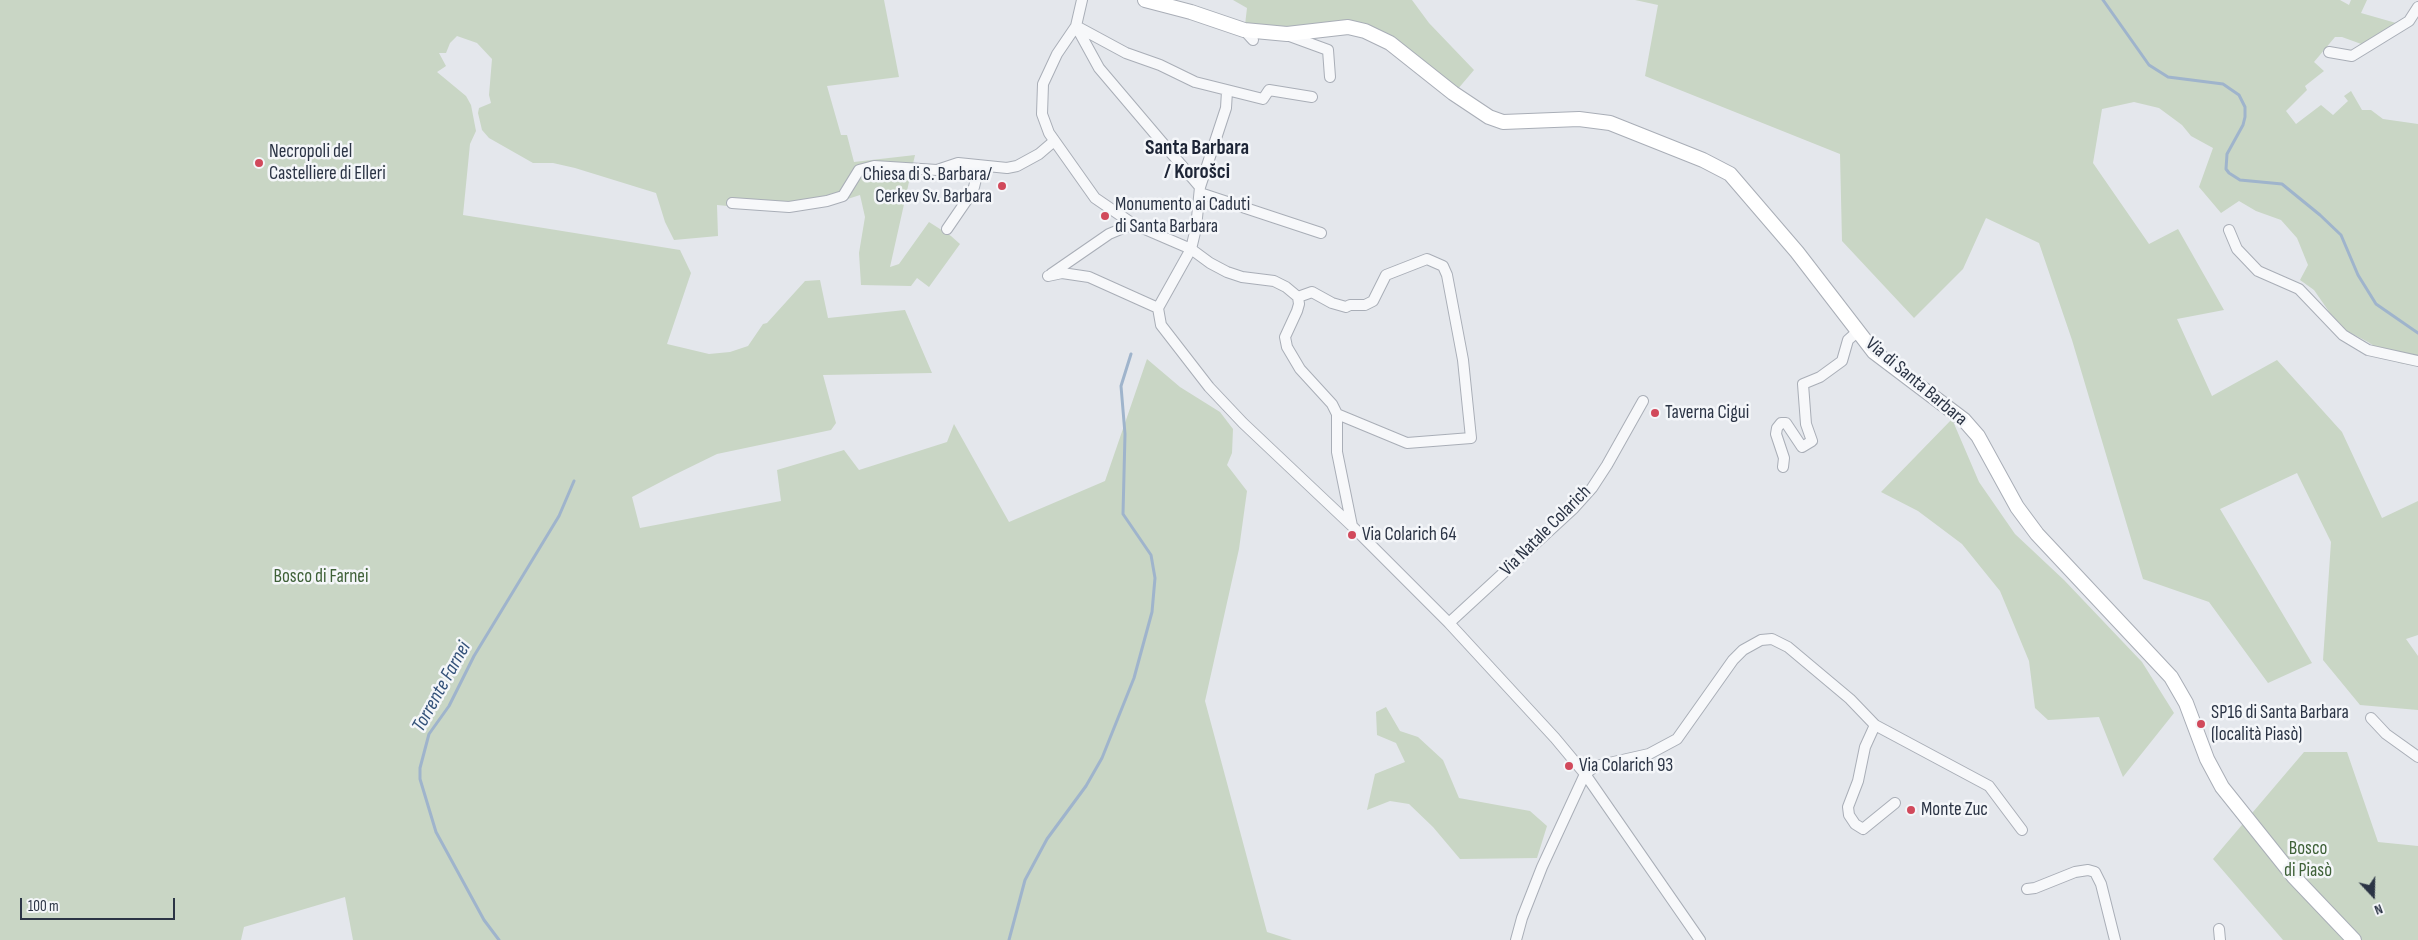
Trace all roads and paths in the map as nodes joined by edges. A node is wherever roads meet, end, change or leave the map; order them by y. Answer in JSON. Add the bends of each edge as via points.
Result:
{"nodes":[{"id":1,"x":1082,"y":0,"type":"edge"},
{"id":2,"x":1145,"y":0,"type":"edge"},
{"id":3,"x":2418,"y":7,"type":"edge"},
{"id":4,"x":1076,"y":26,"type":"junction"},
{"id":5,"x":1286,"y":34,"type":"junction"},
{"id":6,"x":2328,"y":52,"type":"dead end"},
{"id":7,"x":1330,"y":77,"type":"dead end"},
{"id":8,"x":1227,"y":91,"type":"junction"},
{"id":9,"x":1312,"y":96,"type":"dead end"},
{"id":10,"x":1054,"y":142,"type":"junction"},
{"id":11,"x":975,"y":166,"type":"junction"},
{"id":12,"x":1200,"y":190,"type":"junction"},
{"id":13,"x":732,"y":203,"type":"dead end"},
{"id":14,"x":1133,"y":224,"type":"junction"},
{"id":15,"x":947,"y":229,"type":"dead end"},
{"id":16,"x":2229,"y":230,"type":"dead end"},
{"id":17,"x":1321,"y":233,"type":"dead end"},
{"id":18,"x":1191,"y":249,"type":"junction"},
{"id":19,"x":1298,"y":297,"type":"junction"},
{"id":20,"x":1158,"y":308,"type":"junction"},
{"id":21,"x":1857,"y":332,"type":"junction"},
{"id":22,"x":2418,"y":361,"type":"edge"},
{"id":23,"x":1643,"y":401,"type":"dead end"},
{"id":24,"x":1337,"y":414,"type":"junction"},
{"id":25,"x":1783,"y":466,"type":"dead end"},
{"id":26,"x":1352,"y":526,"type":"junction"},
{"id":27,"x":1449,"y":623,"type":"junction"},
{"id":28,"x":2372,"y":718,"type":"dead end"},
{"id":29,"x":1875,"y":725,"type":"junction"},
{"id":30,"x":2418,"y":757,"type":"edge"},
{"id":31,"x":1584,"y":774,"type":"junction"},
{"id":32,"x":1895,"y":803,"type":"dead end"},
{"id":33,"x":2022,"y":830,"type":"dead end"},
{"id":34,"x":2027,"y":889,"type":"dead end"},
{"id":35,"x":2219,"y":929,"type":"dead end"},
{"id":36,"x":1516,"y":940,"type":"edge"},
{"id":37,"x":1700,"y":940,"type":"edge"},
{"id":38,"x":2115,"y":940,"type":"edge"},
{"id":39,"x":2220,"y":940,"type":"edge"},
{"id":40,"x":2354,"y":940,"type":"edge"}],
"edges":[{"from":1,"to":4,"type":"street"},
{"from":2,"to":5,"type":"street","name":"Via di Santa Barbara","via":[[1191,12],[1248,35]]},
{"from":3,"to":6,"type":"street","via":[[2409,21],[2352,56]]},
{"from":4,"to":8,"type":"street","via":[[1126,53],[1195,82]]},
{"from":4,"to":10,"type":"street","via":[[1057,54],[1043,84],[1042,114]]},
{"from":4,"to":12,"type":"street","via":[[1099,68]]},
{"from":5,"to":7,"type":"street","via":[[1328,50]]},
{"from":5,"to":21,"type":"street","name":"Via di Santa Barbara","via":[[1348,27],[1365,31],[1390,43],[1489,117],[1503,122],[1579,119],[1610,123],[1719,167],[1730,174],[1770,219]]},
{"from":8,"to":9,"type":"street","via":[[1263,99],[1269,90]]},
{"from":8,"to":12,"type":"street","via":[[1226,108]]},
{"from":10,"to":11,"type":"street","via":[[1017,166]]},
{"from":10,"to":14,"type":"street","via":[[1095,198]]},
{"from":11,"to":13,"type":"street","via":[[958,163],[926,170],[874,166],[859,170],[848,189],[838,198],[789,207]]},
{"from":11,"to":15,"type":"street","via":[[973,191]]},
{"from":12,"to":17,"type":"street"},
{"from":12,"to":18,"type":"street"},
{"from":14,"to":18,"type":"street"},
{"from":14,"to":20,"type":"street","via":[[1103,238],[1048,276],[1062,273],[1089,277]]},
{"from":16,"to":22,"type":"street","via":[[2238,248],[2258,271],[2299,289],[2329,323],[2349,339],[2368,350]]},
{"from":18,"to":19,"type":"street","via":[[1227,272],[1274,281]]},
{"from":18,"to":20,"type":"street"},
{"from":19,"to":24,"type":"street","via":[[1297,311],[1285,337],[1288,348],[1300,369]]},
{"from":19,"to":24,"type":"street","via":[[1312,292],[1346,308],[1365,305],[1373,301],[1386,275],[1427,258],[1443,266],[1463,360],[1471,438],[1407,443]]},
{"from":20,"to":26,"type":"street","via":[[1161,325],[1209,387],[1242,423]]},
{"from":21,"to":25,"type":"street","via":[[1848,340],[1842,361],[1820,377],[1803,384],[1806,424],[1812,441],[1802,447],[1786,423],[1777,428]]},
{"from":21,"to":40,"type":"street","name":"Via di Santa Barbara","via":[[1874,352],[1964,420],[1978,436],[2017,507],[2036,534],[2171,677],[2186,703],[2207,759],[2222,786],[2294,877]]},
{"from":23,"to":27,"type":"street","name":"Via Natale Colarich","via":[[1592,488]]},
{"from":24,"to":26,"type":"street","via":[[1337,452]]},
{"from":26,"to":27,"type":"street"},
{"from":27,"to":31,"type":"street"},
{"from":28,"to":30,"type":"street","via":[[2386,734]]},
{"from":29,"to":31,"type":"street","via":[[1850,699],[1788,647],[1772,639],[1761,640],[1733,660],[1677,739],[1649,754],[1596,766]]},
{"from":29,"to":32,"type":"street","via":[[1865,747],[1858,781],[1848,807],[1849,815],[1863,829]]},
{"from":29,"to":33,"type":"street","via":[[1989,786]]},
{"from":31,"to":36,"type":"street","via":[[1542,867]]},
{"from":31,"to":37,"type":"street"},
{"from":34,"to":38,"type":"street","via":[[2075,872],[2095,872]]},
{"from":35,"to":39,"type":"street"}]}
